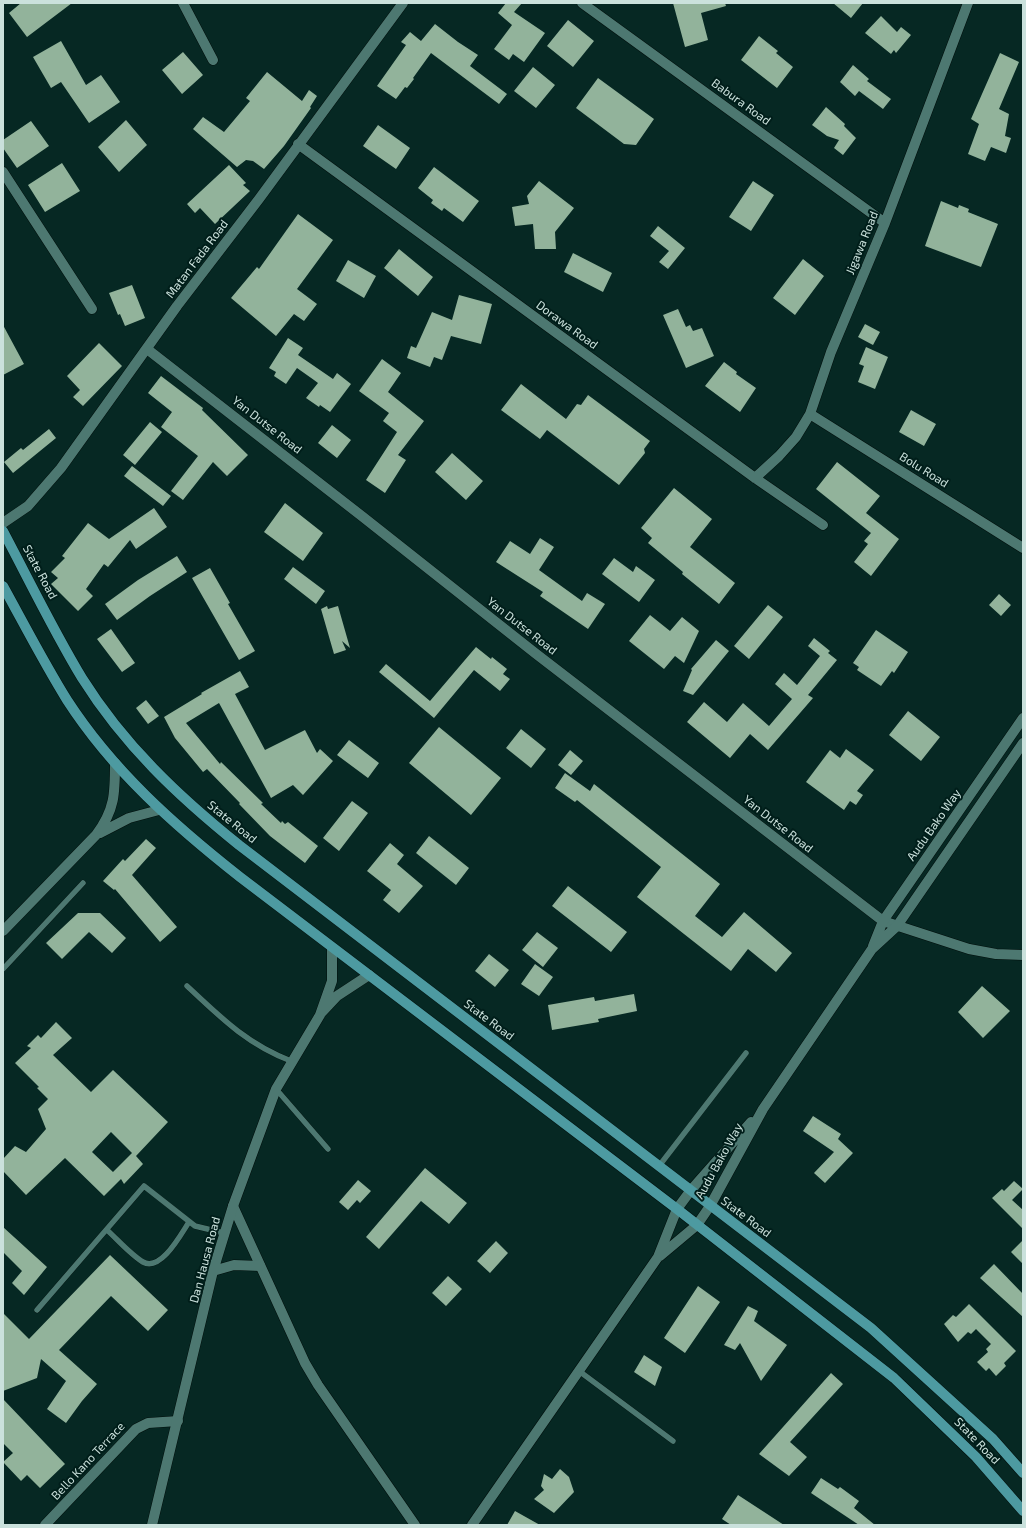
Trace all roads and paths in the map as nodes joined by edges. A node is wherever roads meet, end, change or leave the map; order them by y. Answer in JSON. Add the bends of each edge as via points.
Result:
{"nodes":[{"id":1,"x":184,"y":3,"type":"edge"},
{"id":2,"x":403,"y":3,"type":"edge"},
{"id":3,"x":582,"y":3,"type":"edge"},
{"id":4,"x":968,"y":3,"type":"edge"},
{"id":5,"x":212,"y":60,"type":"dead end"},
{"id":6,"x":298,"y":144,"type":"junction"},
{"id":7,"x":3,"y":172,"type":"edge"},
{"id":8,"x":885,"y":223,"type":"junction"},
{"id":9,"x":92,"y":309,"type":"dead end"},
{"id":10,"x":146,"y":349,"type":"junction"},
{"id":11,"x":810,"y":414,"type":"junction"},
{"id":12,"x":755,"y":478,"type":"junction"},
{"id":13,"x":3,"y":523,"type":"edge"},
{"id":14,"x":823,"y":525,"type":"dead end"},
{"id":15,"x":3,"y":531,"type":"edge"},
{"id":16,"x":1023,"y":548,"type":"edge"},
{"id":17,"x":3,"y":586,"type":"edge"},
{"id":18,"x":1023,"y":718,"type":"edge"},
{"id":19,"x":1023,"y":743,"type":"edge"},
{"id":20,"x":115,"y":763,"type":"junction"},
{"id":21,"x":159,"y":810,"type":"junction"},
{"id":22,"x":96,"y":835,"type":"junction"},
{"id":23,"x":83,"y":883,"type":"dead end"},
{"id":24,"x":883,"y":921,"type":"junction"},
{"id":25,"x":897,"y":926,"type":"junction"},
{"id":26,"x":3,"y":931,"type":"edge"},
{"id":27,"x":332,"y":948,"type":"junction"},
{"id":28,"x":872,"y":949,"type":"junction"},
{"id":29,"x":1023,"y":956,"type":"edge"},
{"id":30,"x":3,"y":969,"type":"edge"},
{"id":31,"x":369,"y":975,"type":"junction"},
{"id":32,"x":187,"y":986,"type":"dead end"},
{"id":33,"x":320,"y":1015,"type":"junction"},
{"id":34,"x":746,"y":1053,"type":"dead end"},
{"id":35,"x":291,"y":1061,"type":"junction"},
{"id":36,"x":276,"y":1089,"type":"junction"},
{"id":37,"x":763,"y":1109,"type":"junction"},
{"id":38,"x":328,"y":1149,"type":"dead end"},
{"id":39,"x":659,"y":1166,"type":"junction"},
{"id":40,"x":691,"y":1190,"type":"junction"},
{"id":41,"x":233,"y":1206,"type":"junction"},
{"id":42,"x":710,"y":1206,"type":"junction"},
{"id":43,"x":677,"y":1209,"type":"junction"},
{"id":44,"x":189,"y":1222,"type":"junction"},
{"id":45,"x":697,"y":1225,"type":"junction"},
{"id":46,"x":107,"y":1230,"type":"junction"},
{"id":47,"x":224,"y":1233,"type":"junction"},
{"id":48,"x":658,"y":1257,"type":"junction"},
{"id":49,"x":260,"y":1266,"type":"junction"},
{"id":50,"x":213,"y":1271,"type":"junction"},
{"id":51,"x":37,"y":1310,"type":"dead end"},
{"id":52,"x":579,"y":1371,"type":"junction"},
{"id":53,"x":178,"y":1421,"type":"junction"},
{"id":54,"x":674,"y":1441,"type":"dead end"},
{"id":55,"x":1023,"y":1473,"type":"edge"},
{"id":56,"x":1023,"y":1511,"type":"edge"},
{"id":57,"x":45,"y":1525,"type":"edge"},
{"id":58,"x":152,"y":1525,"type":"edge"},
{"id":59,"x":415,"y":1525,"type":"edge"},
{"id":60,"x":472,"y":1525,"type":"edge"}],
"edges":[{"from":1,"to":5,"type":"street"},
{"from":2,"to":6,"type":"street","name":"Matan Fada Road"},
{"from":3,"to":8,"type":"street","name":"Babura Road"},
{"from":4,"to":8,"type":"street","name":"Jigawa Road"},
{"from":6,"to":10,"type":"street","name":"Matan Fada Road"},
{"from":6,"to":12,"type":"street","name":"Dorawa Road"},
{"from":7,"to":9,"type":"street"},
{"from":8,"to":11,"type":"street","name":"Jigawa Road","via":[[831,352]]},
{"from":10,"to":13,"type":"street","name":"Matan Fada Road","via":[[43,491],[28,506]]},
{"from":10,"to":24,"type":"street","name":"Yan Dutse Road"},
{"from":11,"to":12,"type":"street","name":"Jigawa Road","via":[[783,451]]},
{"from":11,"to":16,"type":"street","name":"Bolu Road"},
{"from":12,"to":14,"type":"street","name":"Dorawa Road"},
{"from":15,"to":39,"type":"main road","name":"State Road","via":[[83,678],[128,739],[166,783],[245,849]]},
{"from":17,"to":20,"type":"main road","name":"State Road","via":[[68,701]]},
{"from":18,"to":24,"type":"street","name":"Audu Bako Way"},
{"from":19,"to":25,"type":"street","name":"Audu Bako Way"},
{"from":20,"to":21,"type":"main road","name":"State Road"},
{"from":20,"to":22,"type":"street","via":[[112,809]]},
{"from":21,"to":22,"type":"street","via":[[129,818]]},
{"from":21,"to":27,"type":"main road","name":"State Road"},
{"from":22,"to":26,"type":"street"},
{"from":23,"to":30,"type":"lane"},
{"from":24,"to":25,"type":"street","name":"Yan Dutse Road"},
{"from":24,"to":28,"type":"street","name":"Audu Bako Way"},
{"from":25,"to":28,"type":"street","name":"Audu Bako Way"},
{"from":25,"to":29,"type":"street","name":"Yan Dutse Road","via":[[969,949]]},
{"from":27,"to":31,"type":"main road","name":"State Road"},
{"from":27,"to":33,"type":"street","name":"Dan Hausa Road","via":[[332,981]]},
{"from":28,"to":37,"type":"street","name":"Audu Bako Way"},
{"from":31,"to":33,"type":"street","name":"Dan Hausa Road","via":[[337,996]]},
{"from":31,"to":43,"type":"main road","name":"State Road"},
{"from":32,"to":35,"type":"lane","via":[[232,1029],[269,1053]]},
{"from":33,"to":35,"type":"street","name":"Dan Hausa Road"},
{"from":34,"to":39,"type":"lane"},
{"from":35,"to":36,"type":"street","name":"Dan Hausa Road"},
{"from":36,"to":38,"type":"lane"},
{"from":36,"to":41,"type":"street","name":"Dan Hausa Road"},
{"from":37,"to":40,"type":"street","name":"Audu Bako Way"},
{"from":37,"to":42,"type":"street","name":"Audu Bako Way"},
{"from":39,"to":40,"type":"main road","name":"State Road"},
{"from":40,"to":42,"type":"main road","name":"State Road"},
{"from":40,"to":43,"type":"street","name":"Audu Bako Way"},
{"from":41,"to":47,"type":"street","name":"Dan Hausa Road"},
{"from":41,"to":49,"type":"street"},
{"from":42,"to":45,"type":"street","name":"Audu Bako Way"},
{"from":42,"to":55,"type":"main road","name":"State Road","via":[[876,1332],[993,1440]]},
{"from":43,"to":45,"type":"main road","name":"State Road"},
{"from":43,"to":48,"type":"street","name":"Audu Bako Way"},
{"from":44,"to":46,"type":"lane","via":[[166,1256],[152,1264],[143,1262]]},
{"from":44,"to":46,"type":"lane","via":[[144,1186]]},
{"from":44,"to":47,"type":"lane"},
{"from":45,"to":48,"type":"street","name":"Audu Bako Way"},
{"from":45,"to":56,"type":"main road","name":"State Road","via":[[894,1378],[976,1457]]},
{"from":46,"to":51,"type":"lane"},
{"from":47,"to":50,"type":"street","name":"Dan Hausa Road"},
{"from":48,"to":52,"type":"street"},
{"from":49,"to":50,"type":"street","via":[[234,1265]]},
{"from":49,"to":59,"type":"street","via":[[305,1363],[318,1385]]},
{"from":50,"to":53,"type":"street","name":"Dan Hausa Road"},
{"from":52,"to":54,"type":"lane"},
{"from":52,"to":60,"type":"street"},
{"from":53,"to":57,"type":"street","name":"Bello Kano Terrace","via":[[148,1423],[136,1429]]},
{"from":53,"to":58,"type":"street","name":"Dan Hausa Road"}]}
